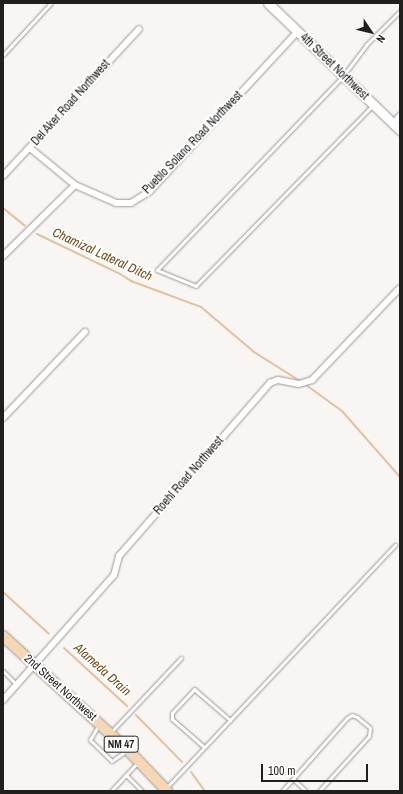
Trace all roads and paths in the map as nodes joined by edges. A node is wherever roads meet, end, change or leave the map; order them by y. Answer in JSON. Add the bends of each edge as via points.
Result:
{"nodes":[{"id":1,"x":51,"y":3,"type":"edge"},
{"id":2,"x":272,"y":4,"type":"edge"},
{"id":3,"x":400,"y":11,"type":"edge"},
{"id":4,"x":139,"y":29,"type":"dead end"},
{"id":5,"x":297,"y":32,"type":"junction"},
{"id":6,"x":3,"y":55,"type":"edge"},
{"id":7,"x":343,"y":76,"type":"junction"},
{"id":8,"x":374,"y":105,"type":"junction"},
{"id":9,"x":400,"y":116,"type":"edge"},
{"id":10,"x":393,"y":124,"type":"junction"},
{"id":11,"x":400,"y":130,"type":"edge"},
{"id":12,"x":30,"y":148,"type":"junction"},
{"id":13,"x":3,"y":176,"type":"edge"},
{"id":14,"x":75,"y":185,"type":"junction"},
{"id":15,"x":3,"y":256,"type":"edge"},
{"id":16,"x":400,"y":288,"type":"edge"},
{"id":17,"x":85,"y":332,"type":"dead end"},
{"id":18,"x":3,"y":418,"type":"edge"},
{"id":19,"x":395,"y":545,"type":"dead end"},
{"id":20,"x":3,"y":636,"type":"edge"},
{"id":21,"x":181,"y":658,"type":"dead end"},
{"id":22,"x":35,"y":665,"type":"junction"},
{"id":23,"x":3,"y":671,"type":"edge"},
{"id":24,"x":17,"y":685,"type":"junction"},
{"id":25,"x":3,"y":700,"type":"edge"},
{"id":26,"x":230,"y":720,"type":"junction"},
{"id":27,"x":100,"y":724,"type":"junction"},
{"id":28,"x":110,"y":733,"type":"junction"},
{"id":29,"x":204,"y":747,"type":"junction"},
{"id":30,"x":127,"y":749,"type":"junction"},
{"id":31,"x":139,"y":761,"type":"junction"},
{"id":32,"x":126,"y":775,"type":"junction"},
{"id":33,"x":293,"y":779,"type":"junction"},
{"id":34,"x":166,"y":790,"type":"edge"},
{"id":35,"x":111,"y":791,"type":"edge"},
{"id":36,"x":142,"y":791,"type":"edge"},
{"id":37,"x":282,"y":791,"type":"edge"},
{"id":38,"x":306,"y":791,"type":"edge"},
{"id":39,"x":319,"y":791,"type":"edge"}],
"edges":[{"from":1,"to":6,"type":"lane"},
{"from":2,"to":5,"type":"main road","name":"4th Street Northwest"},
{"from":3,"to":7,"type":"lane","via":[[366,45]]},
{"from":4,"to":12,"type":"street","name":"Del Aker Road Northwest"},
{"from":5,"to":7,"type":"main road","name":"4th Street Northwest"},
{"from":5,"to":14,"type":"street","name":"Pueblo Solano Road Northwest","via":[[144,196],[125,204]]},
{"from":7,"to":8,"type":"main road","name":"4th Street Northwest"},
{"from":7,"to":8,"type":"lane","via":[[157,270],[196,286]]},
{"from":8,"to":10,"type":"main road","name":"4th Street Northwest"},
{"from":9,"to":10,"type":"street"},
{"from":10,"to":11,"type":"main road","name":"4th Street Northwest"},
{"from":12,"to":13,"type":"street","name":"Del Aker Road Northwest"},
{"from":12,"to":14,"type":"street","name":"Pueblo Solano Road Northwest"},
{"from":14,"to":15,"type":"street"},
{"from":16,"to":22,"type":"street","name":"Roehl Road Northwest","via":[[312,380],[299,384],[278,380],[270,383],[119,556],[114,574]]},
{"from":17,"to":18,"type":"street"},
{"from":19,"to":26,"type":"lane"},
{"from":20,"to":22,"type":"main road","name":"2nd Street Northwest","number":"NM 47"},
{"from":21,"to":28,"type":"lane"},
{"from":22,"to":24,"type":"street","name":"Roehl Road Northwest"},
{"from":22,"to":27,"type":"main road","name":"2nd Street Northwest","number":"NM 47"},
{"from":23,"to":24,"type":"lane"},
{"from":24,"to":25,"type":"street","name":"Roehl Road Northwest"},
{"from":26,"to":29,"type":"lane"},
{"from":26,"to":29,"type":"lane","via":[[194,689],[172,713],[172,719]]},
{"from":27,"to":28,"type":"main road","name":"2nd Street Northwest","number":"NM 47"},
{"from":27,"to":30,"type":"lane","via":[[90,740],[112,761]]},
{"from":28,"to":30,"type":"main road","name":"2nd Street Northwest","number":"NM 47"},
{"from":29,"to":34,"type":"lane"},
{"from":30,"to":31,"type":"main road","name":"2nd Street Northwest","number":"NM 47"},
{"from":31,"to":32,"type":"lane"},
{"from":31,"to":34,"type":"main road","name":"2nd Street Northwest","number":"NM 47"},
{"from":32,"to":35,"type":"lane"},
{"from":32,"to":36,"type":"lane"},
{"from":33,"to":37,"type":"lane"},
{"from":33,"to":38,"type":"lane"},
{"from":33,"to":39,"type":"lane","via":[[347,718],[358,717],[370,728],[369,736]]}]}
